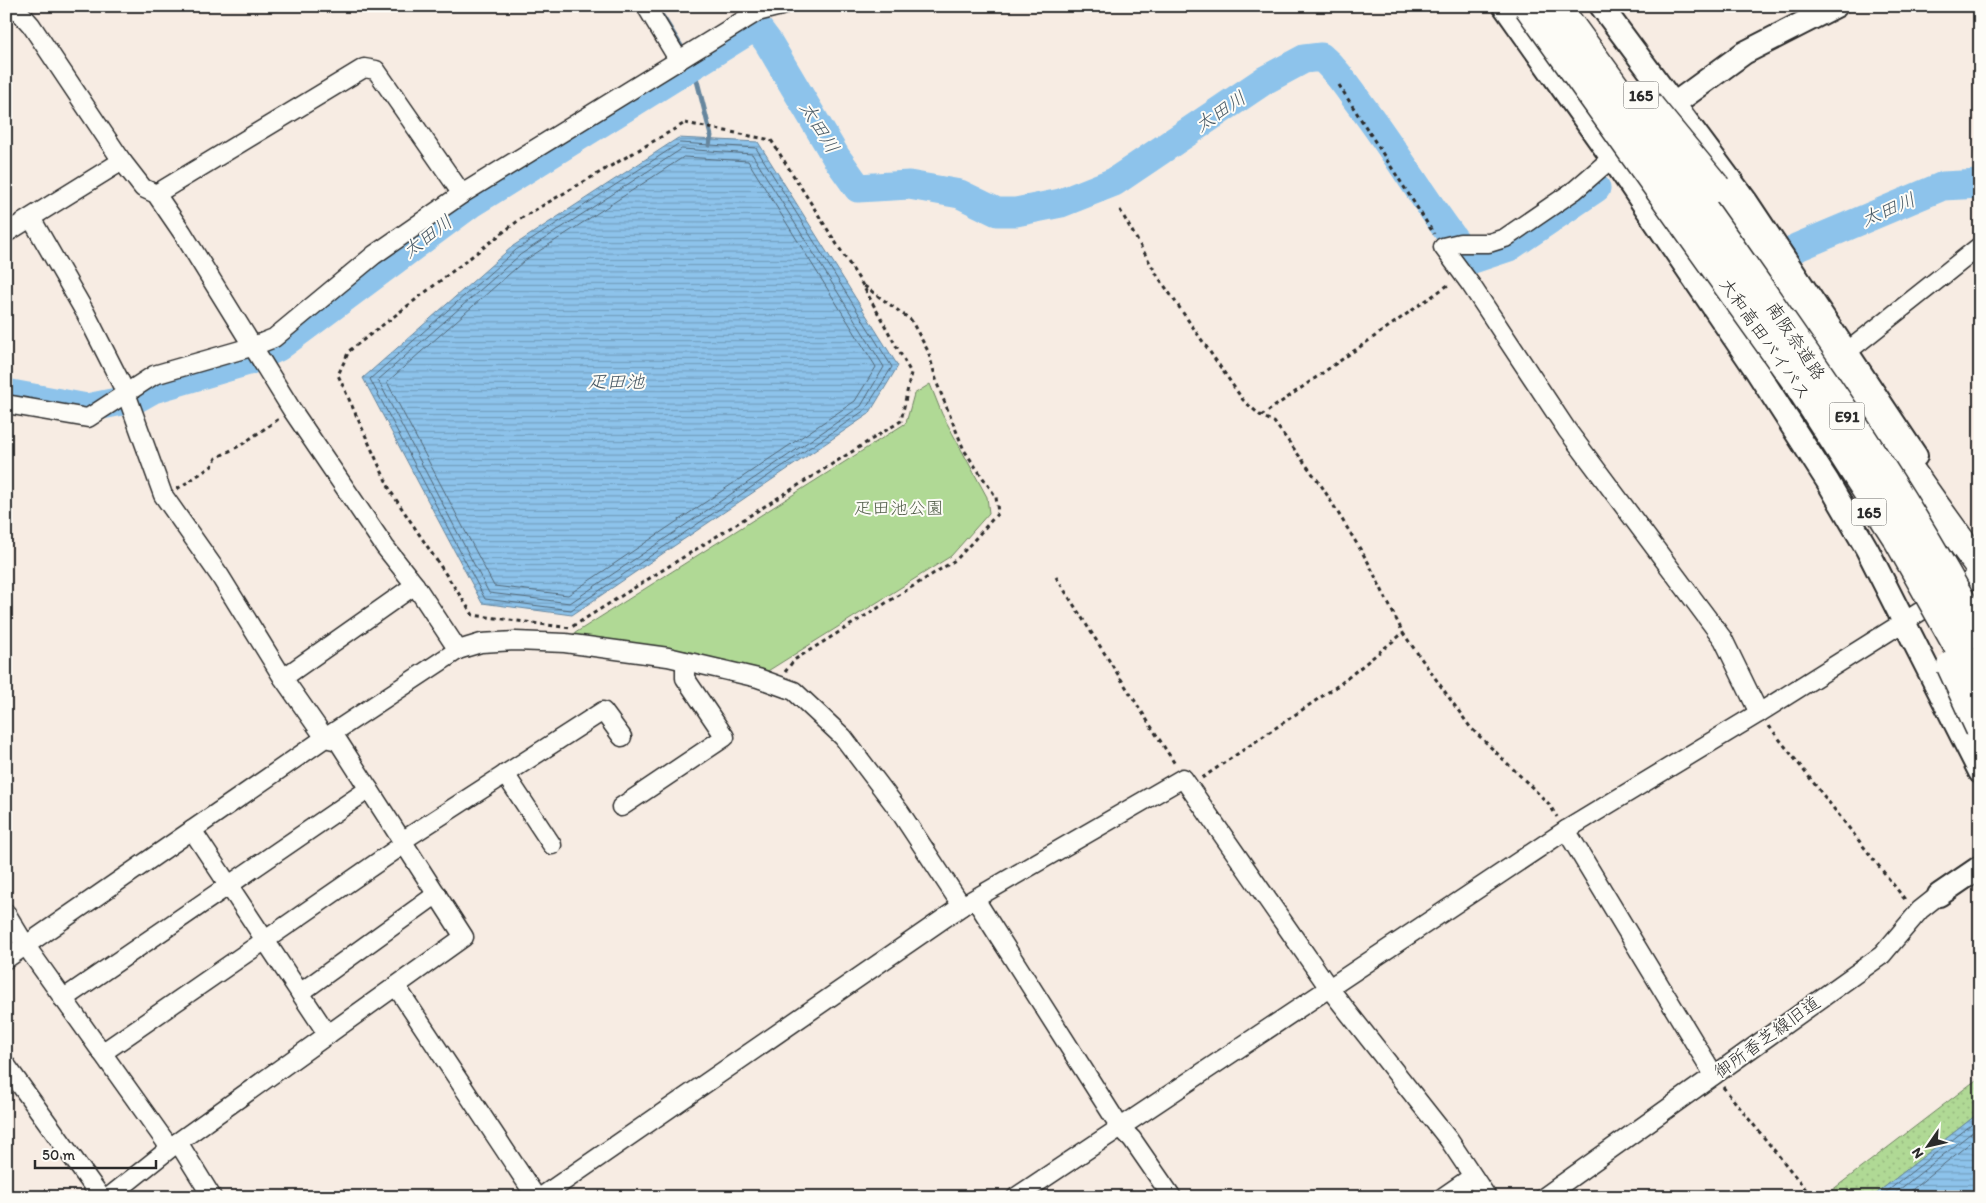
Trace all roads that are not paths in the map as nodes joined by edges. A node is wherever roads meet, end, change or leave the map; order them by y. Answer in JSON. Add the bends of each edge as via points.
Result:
{"nodes":[{"id":1,"x":14,"y":6,"type":"edge"},
{"id":2,"x":646,"y":6,"type":"edge"},
{"id":3,"x":781,"y":6,"type":"edge"},
{"id":4,"x":1504,"y":6,"type":"edge"},
{"id":5,"x":1528,"y":6,"type":"edge"},
{"id":6,"x":1601,"y":6,"type":"edge"},
{"id":7,"x":1836,"y":6,"type":"edge"},
{"id":8,"x":1558,"y":7,"type":"edge"},
{"id":9,"x":678,"y":59,"type":"junction"},
{"id":10,"x":1674,"y":104,"type":"junction"},
{"id":11,"x":1612,"y":158,"type":"junction"},
{"id":12,"x":122,"y":161,"type":"junction"},
{"id":13,"x":156,"y":194,"type":"junction"},
{"id":14,"x":462,"y":194,"type":"junction"},
{"id":15,"x":31,"y":218,"type":"junction"},
{"id":16,"x":6,"y":233,"type":"edge"},
{"id":17,"x":1980,"y":246,"type":"edge"},
{"id":18,"x":1742,"y":304,"type":"junction"},
{"id":19,"x":251,"y":347,"type":"junction"},
{"id":20,"x":1848,"y":352,"type":"junction"},
{"id":21,"x":126,"y":394,"type":"junction"},
{"id":22,"x":6,"y":404,"type":"edge"},
{"id":23,"x":1980,"y":566,"type":"edge"},
{"id":24,"x":1980,"y":574,"type":"edge"},
{"id":25,"x":415,"y":585,"type":"junction"},
{"id":26,"x":1904,"y":621,"type":"junction"},
{"id":27,"x":1980,"y":635,"type":"edge"},
{"id":28,"x":458,"y":650,"type":"junction"},
{"id":29,"x":685,"y":661,"type":"junction"},
{"id":30,"x":283,"y":678,"type":"junction"},
{"id":31,"x":1980,"y":686,"type":"edge"},
{"id":32,"x":1759,"y":713,"type":"junction"},
{"id":33,"x":1980,"y":729,"type":"edge"},
{"id":34,"x":622,"y":737,"type":"dead end"},
{"id":35,"x":325,"y":738,"type":"junction"},
{"id":36,"x":1980,"y":772,"type":"edge"},
{"id":37,"x":505,"y":774,"type":"junction"},
{"id":38,"x":369,"y":789,"type":"junction"},
{"id":39,"x":621,"y":807,"type":"dead end"},
{"id":40,"x":192,"y":830,"type":"junction"},
{"id":41,"x":1566,"y":830,"type":"junction"},
{"id":42,"x":404,"y":842,"type":"junction"},
{"id":43,"x":552,"y":845,"type":"dead end"},
{"id":44,"x":1980,"y":867,"type":"edge"},
{"id":45,"x":229,"y":885,"type":"junction"},
{"id":46,"x":437,"y":894,"type":"junction"},
{"id":47,"x":1939,"y":895,"type":"joint"},
{"id":48,"x":969,"y":902,"type":"junction"},
{"id":49,"x":6,"y":913,"type":"edge"},
{"id":50,"x":266,"y":940,"type":"junction"},
{"id":51,"x":26,"y":946,"type":"junction"},
{"id":52,"x":6,"y":959,"type":"edge"},
{"id":53,"x":396,"y":986,"type":"junction"},
{"id":54,"x":1329,"y":988,"type":"junction"},
{"id":55,"x":300,"y":993,"type":"junction"},
{"id":56,"x":63,"y":999,"type":"junction"},
{"id":57,"x":328,"y":1035,"type":"junction"},
{"id":58,"x":102,"y":1053,"type":"junction"},
{"id":59,"x":6,"y":1064,"type":"edge"},
{"id":60,"x":1714,"y":1075,"type":"junction"},
{"id":61,"x":1120,"y":1127,"type":"junction"},
{"id":62,"x":174,"y":1145,"type":"junction"},
{"id":63,"x":1472,"y":1178,"type":"junction"},
{"id":64,"x":101,"y":1197,"type":"edge"},
{"id":65,"x":109,"y":1197,"type":"edge"},
{"id":66,"x":212,"y":1197,"type":"edge"},
{"id":67,"x":536,"y":1197,"type":"edge"},
{"id":68,"x":541,"y":1197,"type":"edge"},
{"id":69,"x":1016,"y":1197,"type":"edge"},
{"id":70,"x":1172,"y":1197,"type":"edge"},
{"id":71,"x":1443,"y":1197,"type":"edge"},
{"id":72,"x":1487,"y":1197,"type":"edge"},
{"id":73,"x":1544,"y":1197,"type":"edge"}],
"edges":[{"from":1,"to":12,"type":"street","via":[[31,25]]},
{"from":2,"to":9,"type":"street"},
{"from":3,"to":9,"type":"street","via":[[757,12]]},
{"from":4,"to":11,"type":"street"},
{"from":5,"to":18,"type":"highway","name":"大和高田バイパス","number":"E91","bridge":true},
{"from":6,"to":10,"type":"street"},
{"from":7,"to":10,"type":"street","via":[[1744,53]]},
{"from":8,"to":23,"type":"highway","number":"165","bridge":true,"via":[[1624,76],[1717,188],[1796,299],[1925,494]]},
{"from":8,"to":27,"type":"highway","name":"南阪奈道路","number":"E91","bridge":true,"via":[[1701,205],[1866,446],[1913,519]]},
{"from":9,"to":14,"type":"street"},
{"from":10,"to":11,"type":"street"},
{"from":10,"to":20,"type":"street","via":[[1746,201]]},
{"from":11,"to":26,"type":"street","via":[[1828,482]]},
{"from":11,"to":32,"type":"street","via":[[1575,190],[1505,238],[1490,243],[1442,247],[1567,430],[1723,640]]},
{"from":12,"to":13,"type":"street","via":[[143,188]]},
{"from":12,"to":15,"type":"street"},
{"from":13,"to":14,"type":"street","via":[[364,68],[376,70]]},
{"from":13,"to":19,"type":"street"},
{"from":14,"to":19,"type":"street","via":[[374,255],[274,338]]},
{"from":15,"to":16,"type":"street"},
{"from":15,"to":21,"type":"street","via":[[85,312]]},
{"from":17,"to":20,"type":"street"},
{"from":18,"to":31,"type":"highway","name":"大和高田バイパス","number":"E91","bridge":true,"via":[[1897,538]]},
{"from":18,"to":33,"type":"highway","number":"165","bridge":true,"via":[[1853,483],[1894,556],[1936,634]]},
{"from":19,"to":21,"type":"street","via":[[154,375]]},
{"from":19,"to":25,"type":"street","via":[[385,547]]},
{"from":20,"to":23,"type":"street","via":[[1937,487]]},
{"from":21,"to":22,"type":"street","via":[[88,418]]},
{"from":21,"to":30,"type":"street","via":[[164,497],[220,576]]},
{"from":24,"to":26,"type":"street"},
{"from":25,"to":28,"type":"street"},
{"from":25,"to":30,"type":"street"},
{"from":26,"to":32,"type":"street"},
{"from":26,"to":36,"type":"street"},
{"from":28,"to":29,"type":"street","via":[[481,643],[565,643]]},
{"from":28,"to":35,"type":"street"},
{"from":29,"to":39,"type":"street","via":[[685,678],[724,737]]},
{"from":29,"to":48,"type":"street","via":[[794,691],[843,737]]},
{"from":30,"to":35,"type":"street"},
{"from":32,"to":41,"type":"street"},
{"from":34,"to":37,"type":"street","via":[[603,711]]},
{"from":35,"to":38,"type":"street","via":[[338,741]]},
{"from":35,"to":40,"type":"street"},
{"from":37,"to":42,"type":"street"},
{"from":37,"to":43,"type":"street"},
{"from":38,"to":42,"type":"street"},
{"from":38,"to":45,"type":"street"},
{"from":40,"to":45,"type":"street"},
{"from":40,"to":51,"type":"street"},
{"from":41,"to":54,"type":"street"},
{"from":41,"to":60,"type":"street"},
{"from":42,"to":46,"type":"street"},
{"from":42,"to":50,"type":"street"},
{"from":44,"to":47,"type":"street","name":"御所香芝線旧道"},
{"from":45,"to":50,"type":"street"},
{"from":45,"to":56,"type":"street"},
{"from":46,"to":53,"type":"street","via":[[464,936]]},
{"from":46,"to":55,"type":"street"},
{"from":47,"to":60,"type":"street","name":"御所香芝線旧道","via":[[1916,914],[1882,955]]},
{"from":48,"to":54,"type":"street","via":[[1186,782]]},
{"from":48,"to":61,"type":"street"},
{"from":48,"to":68,"type":"street"},
{"from":49,"to":51,"type":"street"},
{"from":50,"to":55,"type":"street"},
{"from":50,"to":58,"type":"street"},
{"from":51,"to":52,"type":"street"},
{"from":51,"to":56,"type":"street"},
{"from":53,"to":57,"type":"street"},
{"from":53,"to":67,"type":"street"},
{"from":54,"to":61,"type":"street"},
{"from":54,"to":63,"type":"street","via":[[1449,1140]]},
{"from":55,"to":57,"type":"street"},
{"from":56,"to":58,"type":"street"},
{"from":57,"to":62,"type":"street"},
{"from":58,"to":62,"type":"street"},
{"from":59,"to":64,"type":"street"},
{"from":60,"to":73,"type":"street","name":"御所香芝線旧道"},
{"from":61,"to":69,"type":"street"},
{"from":61,"to":70,"type":"street"},
{"from":62,"to":65,"type":"street"},
{"from":62,"to":66,"type":"street"},
{"from":63,"to":71,"type":"street"},
{"from":63,"to":72,"type":"street"}]}
